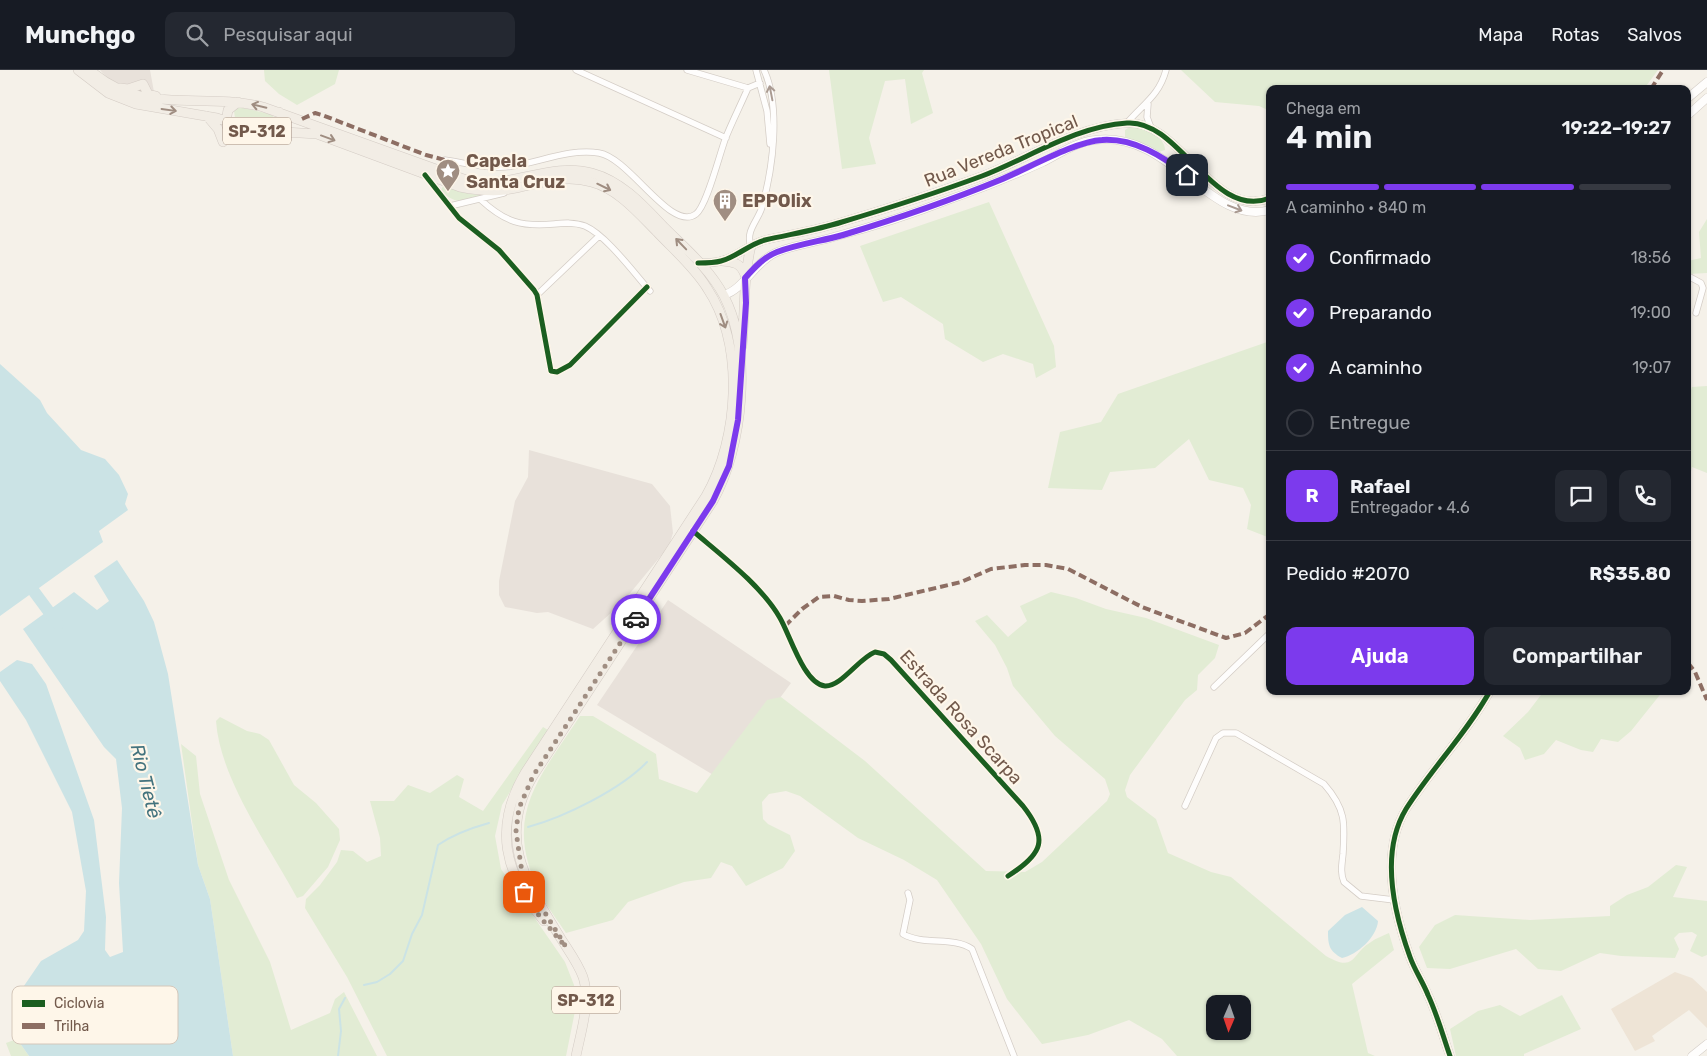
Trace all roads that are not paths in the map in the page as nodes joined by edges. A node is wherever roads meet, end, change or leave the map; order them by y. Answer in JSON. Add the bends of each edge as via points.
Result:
{"nodes":[{"id":1,"x":78,"y":70,"type":"edge"},
{"id":2,"x":90,"y":70,"type":"edge"},
{"id":3,"x":576,"y":70,"type":"edge"},
{"id":4,"x":687,"y":70,"type":"edge"},
{"id":5,"x":756,"y":70,"type":"edge"},
{"id":6,"x":764,"y":70,"type":"edge"},
{"id":7,"x":1166,"y":70,"type":"edge"},
{"id":8,"x":1707,"y":82,"type":"edge"},
{"id":9,"x":760,"y":83,"type":"junction"},
{"id":10,"x":112,"y":86,"type":"junction"},
{"id":11,"x":748,"y":88,"type":"junction"},
{"id":12,"x":1691,"y":95,"type":"edge"},
{"id":13,"x":1707,"y":98,"type":"edge"},
{"id":14,"x":184,"y":99,"type":"junction"},
{"id":15,"x":238,"y":102,"type":"junction"},
{"id":16,"x":1148,"y":104,"type":"junction"},
{"id":17,"x":1691,"y":111,"type":"edge"},
{"id":18,"x":279,"y":112,"type":"junction"},
{"id":19,"x":207,"y":116,"type":"junction"},
{"id":20,"x":226,"y":121,"type":"junction"},
{"id":21,"x":1126,"y":123,"type":"junction"},
{"id":22,"x":1152,"y":129,"type":"junction"},
{"id":23,"x":275,"y":133,"type":"junction"},
{"id":24,"x":726,"y":138,"type":"junction"},
{"id":25,"x":1118,"y":140,"type":"junction"},
{"id":26,"x":223,"y":142,"type":"dead end"},
{"id":27,"x":1173,"y":146,"type":"junction"},
{"id":28,"x":771,"y":151,"type":"junction"},
{"id":29,"x":1162,"y":158,"type":"junction"},
{"id":30,"x":444,"y":160,"type":"dead end"},
{"id":31,"x":425,"y":175,"type":"junction"},
{"id":32,"x":515,"y":189,"type":"junction"},
{"id":33,"x":1266,"y":199,"type":"edge"},
{"id":34,"x":481,"y":200,"type":"junction"},
{"id":35,"x":450,"y":206,"type":"junction"},
{"id":36,"x":1266,"y":210,"type":"edge"},
{"id":37,"x":599,"y":236,"type":"junction"},
{"id":38,"x":751,"y":246,"type":"junction"},
{"id":39,"x":722,"y":261,"type":"junction"},
{"id":40,"x":697,"y":267,"type":"junction"},
{"id":41,"x":745,"y":278,"type":"junction"},
{"id":42,"x":1691,"y":278,"type":"edge"},
{"id":43,"x":537,"y":295,"type":"junction"},
{"id":44,"x":724,"y":295,"type":"junction"},
{"id":45,"x":1696,"y":313,"type":"dead end"},
{"id":46,"x":740,"y":361,"type":"junction"},
{"id":47,"x":693,"y":531,"type":"junction"},
{"id":48,"x":1266,"y":637,"type":"edge"},
{"id":49,"x":1214,"y":687,"type":"dead end"},
{"id":50,"x":1488,"y":695,"type":"edge"},
{"id":51,"x":1185,"y":806,"type":"dead end"},
{"id":52,"x":1008,"y":876,"type":"dead end"},
{"id":53,"x":908,"y":893,"type":"dead end"},
{"id":54,"x":1394,"y":900,"type":"junction"},
{"id":55,"x":566,"y":947,"type":"junction"},
{"id":56,"x":1707,"y":1044,"type":"edge"},
{"id":57,"x":576,"y":1056,"type":"edge"},
{"id":58,"x":1014,"y":1056,"type":"edge"},
{"id":59,"x":1450,"y":1056,"type":"edge"},
{"id":60,"x":1692,"y":1056,"type":"edge"}],
"edges":[{"from":1,"to":19,"type":"main road","number":"SP-312","one_way":true,"via":[[98,86],[127,101]]},
{"from":2,"to":10,"type":"main road","number":"SP-312"},
{"from":3,"to":24,"type":"street"},
{"from":4,"to":11,"type":"street"},
{"from":5,"to":9,"type":"street"},
{"from":28,"to":6,"type":"street","one_way":true,"via":[[774,111]]},
{"from":7,"to":16,"type":"street"},
{"from":8,"to":12,"type":"street"},
{"from":9,"to":11,"type":"street"},
{"from":9,"to":28,"type":"street"},
{"from":10,"to":14,"type":"main road","number":"SP-312","via":[[139,98]]},
{"from":10,"to":14,"type":"main road","via":[[128,89],[143,84],[151,95]]},
{"from":11,"to":24,"type":"street"},
{"from":13,"to":17,"type":"street"},
{"from":14,"to":15,"type":"main road","number":"SP-312"},
{"from":18,"to":15,"type":"main road","number":"SP-312","one_way":true},
{"from":15,"to":20,"type":"main road","via":[[228,110]]},
{"from":16,"to":21,"type":"street"},
{"from":16,"to":22,"type":"street","via":[[1147,117]]},
{"from":18,"to":23,"type":"main road","via":[[281,125]]},
{"from":40,"to":18,"type":"main road","number":"SP-312","one_way":true,"via":[[635,198],[602,176],[565,170],[503,182],[472,182]]},
{"from":19,"to":20,"type":"main road","number":"SP-312"},
{"from":19,"to":26,"type":"main road","via":[[218,129]]},
{"from":20,"to":23,"type":"main road","number":"SP-312","via":[[252,130]]},
{"from":21,"to":22,"type":"street","name":"Rua Vereda Tropical"},
{"from":21,"to":25,"type":"street"},
{"from":21,"to":38,"type":"street","name":"Rua Vereda Tropical","via":[[1093,128],[1005,167],[905,203]]},
{"from":22,"to":27,"type":"street","name":"Rua Vereda Tropical"},
{"from":23,"to":31,"type":"main road","number":"SP-312","one_way":true,"via":[[317,134]]},
{"from":24,"to":30,"type":"street","via":[[704,203],[696,214],[682,218],[667,210],[622,164],[601,153],[578,152],[510,167]]},
{"from":25,"to":29,"type":"street","name":"Rua Vereda Tropical"},
{"from":25,"to":41,"type":"street","name":"Rua Vereda Tropical","via":[[1086,142],[1012,176],[941,203],[860,230],[778,252]]},
{"from":27,"to":29,"type":"street","via":[[1170,153]]},
{"from":27,"to":33,"type":"street","name":"Rua Vereda Tropical","via":[[1231,194],[1251,201]]},
{"from":28,"to":38,"type":"street","via":[[762,204],[749,235]]},
{"from":29,"to":36,"type":"street","name":"Rua Vereda Tropical","one_way":true,"via":[[1231,207],[1251,212]]},
{"from":31,"to":32,"type":"main road","number":"SP-312","via":[[471,190]]},
{"from":31,"to":35,"type":"street"},
{"from":32,"to":34,"type":"street"},
{"from":32,"to":40,"type":"main road","number":"SP-312","one_way":true,"via":[[565,179],[599,184],[629,205]]},
{"from":34,"to":35,"type":"street"},
{"from":34,"to":37,"type":"street","via":[[508,221],[542,225],[580,224]]},
{"from":35,"to":43,"type":"street","via":[[464,224],[499,250]]},
{"from":37,"to":43,"type":"street"},
{"from":37,"to":43,"type":"street","via":[[649,289],[570,365],[553,372],[550,370]]},
{"from":38,"to":39,"type":"street","name":"Rua Vereda Tropical"},
{"from":38,"to":41,"type":"main road"},
{"from":39,"to":40,"type":"street"},
{"from":39,"to":41,"type":"main road","via":[[739,264]]},
{"from":40,"to":44,"type":"main road","number":"SP-312"},
{"from":40,"to":55,"type":"main road","number":"SP-312","one_way":true,"via":[[719,309],[731,354],[730,420],[721,463],[706,496],[525,772],[506,816],[506,847],[516,879],[540,917]]},
{"from":41,"to":44,"type":"street","name":"Rua Vereda Tropical","via":[[736,289]]},
{"from":41,"to":46,"type":"main road","via":[[746,303]]},
{"from":42,"to":45,"type":"street","via":[[1703,288]]},
{"from":44,"to":46,"type":"main road","number":"SP-312","via":[[735,323]]},
{"from":46,"to":47,"type":"main road","number":"SP-312","via":[[738,420],[732,457],[718,491]]},
{"from":47,"to":52,"type":"street","name":"Estrada Rosa Scarpa","via":[[772,606],[806,671],[818,684],[828,686],[836,683],[875,652],[891,660],[1037,824],[1039,847]]},
{"from":47,"to":55,"type":"main road","number":"SP-312","via":[[533,776],[519,808],[516,831],[521,866],[531,890]]},
{"from":48,"to":49,"type":"street"},
{"from":50,"to":54,"type":"street","via":[[1475,718],[1402,817],[1394,850]]},
{"from":51,"to":54,"type":"street","via":[[1216,738],[1223,733],[1236,733],[1324,784],[1334,796],[1346,827],[1341,870],[1344,882],[1362,896]]},
{"from":53,"to":58,"type":"street","via":[[910,900],[902,934],[972,949]]},
{"from":54,"to":59,"type":"street","via":[[1410,958],[1429,996]]},
{"from":55,"to":57,"type":"main road","number":"SP-312","via":[[578,966],[585,989]]},
{"from":56,"to":60,"type":"street"}]}
